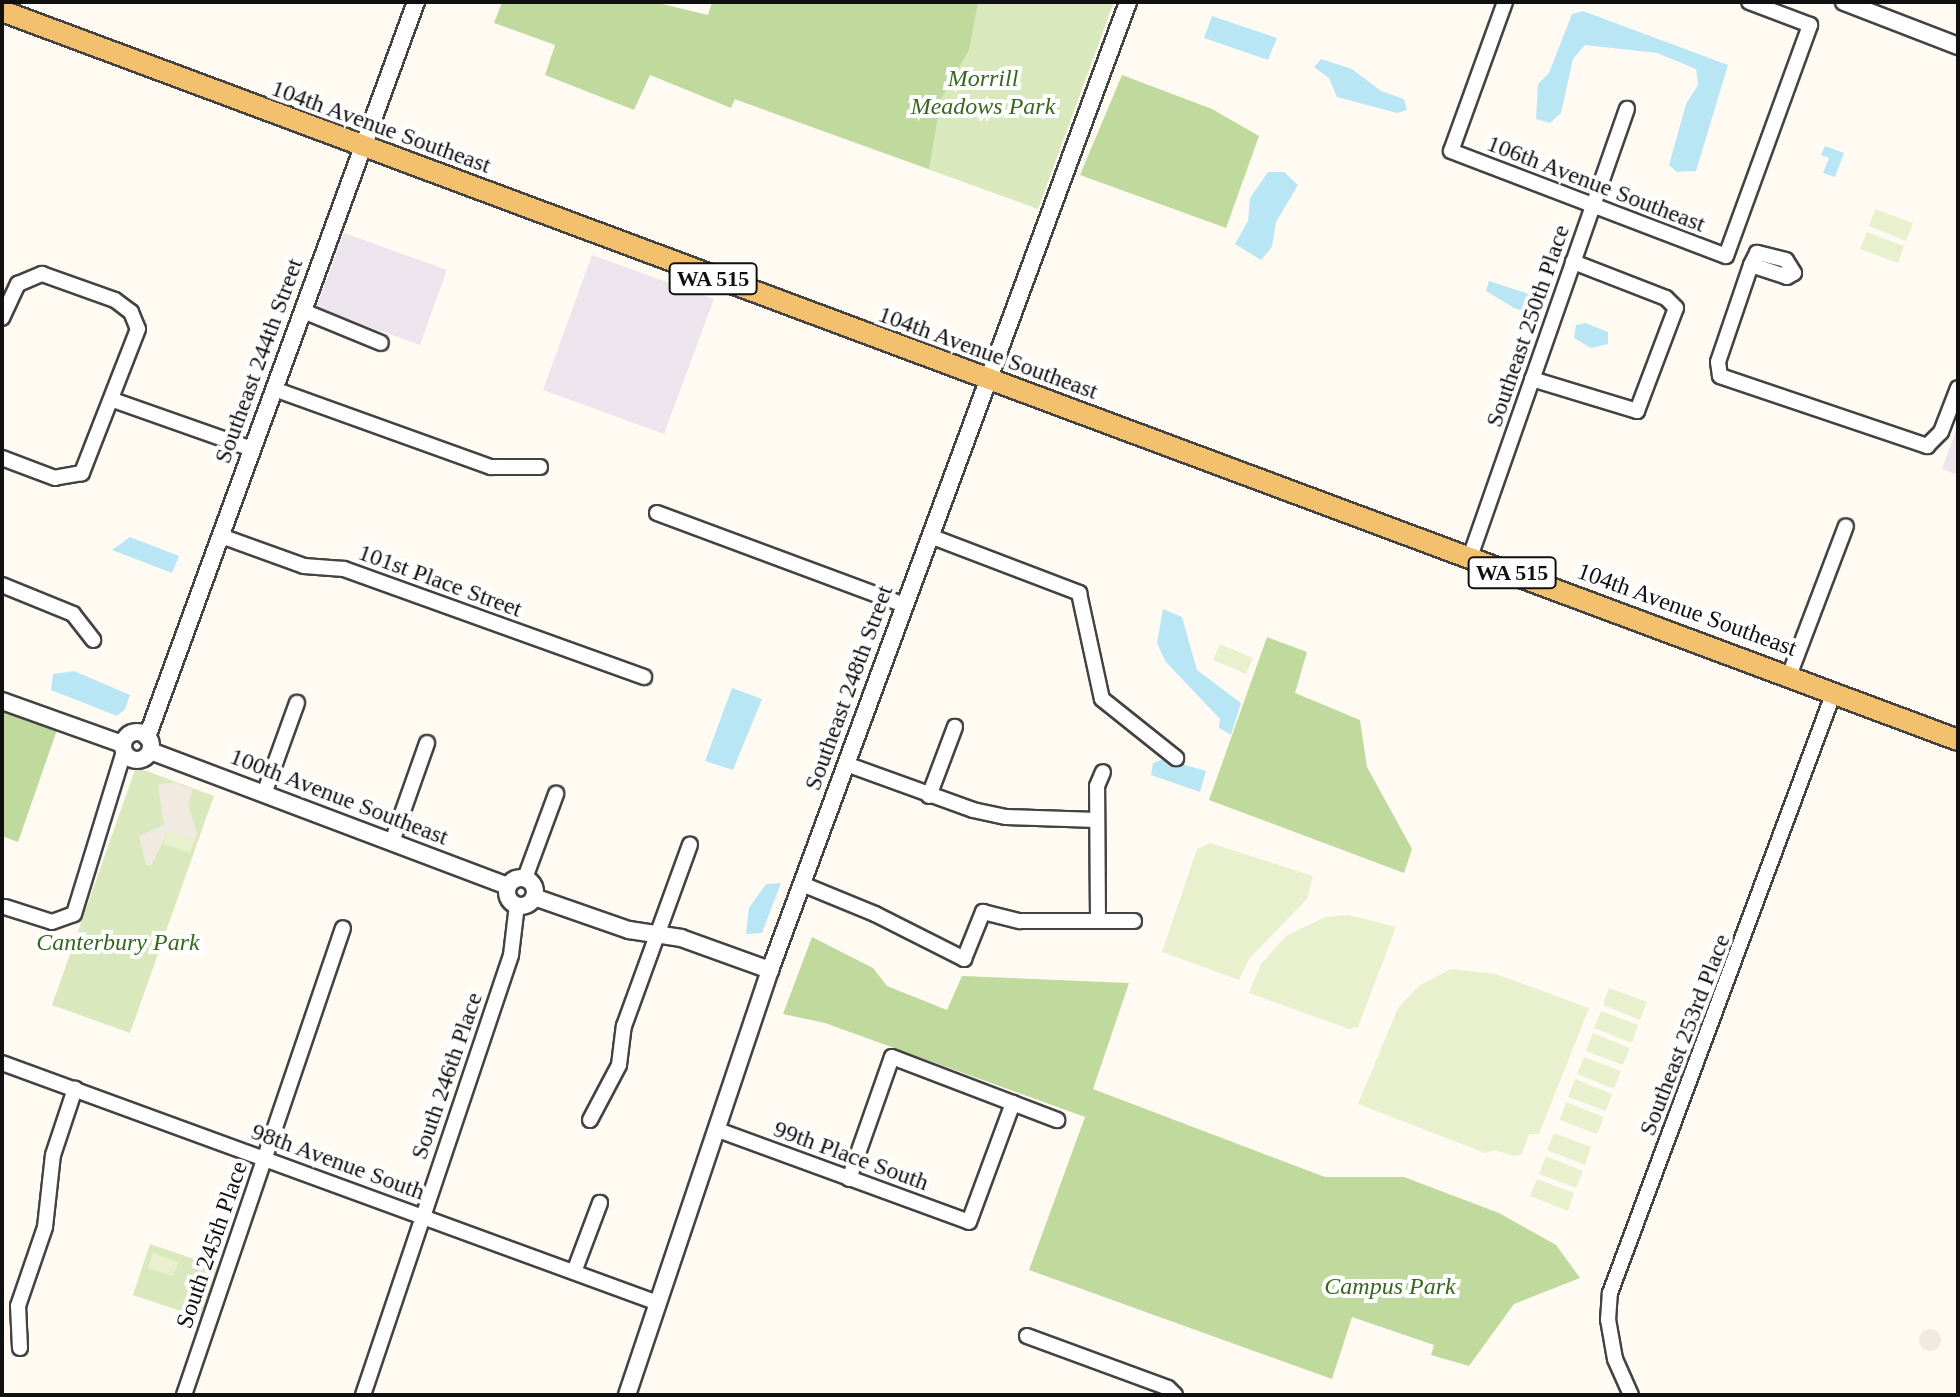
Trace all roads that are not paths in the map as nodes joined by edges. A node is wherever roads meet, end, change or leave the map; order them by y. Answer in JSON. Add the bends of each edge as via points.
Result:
{"nodes":[{"id":1,"x":416,"y":2,"type":"edge"},
{"id":2,"x":1128,"y":2,"type":"edge"},
{"id":3,"x":1505,"y":2,"type":"edge"},
{"id":4,"x":1749,"y":2,"type":"edge"},
{"id":5,"x":1844,"y":2,"type":"edge"},
{"id":6,"x":2,"y":11,"type":"edge"},
{"id":7,"x":1958,"y":46,"type":"edge"},
{"id":8,"x":1627,"y":109,"type":"dead end"},
{"id":9,"x":363,"y":147,"type":"junction"},
{"id":10,"x":1592,"y":208,"type":"junction"},
{"id":11,"x":1573,"y":262,"type":"junction"},
{"id":12,"x":1751,"y":265,"type":"dead end"},
{"id":13,"x":303,"y":311,"type":"junction"},
{"id":14,"x":2,"y":318,"type":"edge"},
{"id":15,"x":381,"y":343,"type":"dead end"},
{"id":16,"x":1532,"y":379,"type":"junction"},
{"id":17,"x":988,"y":381,"type":"junction"},
{"id":18,"x":1958,"y":388,"type":"edge"},
{"id":19,"x":274,"y":389,"type":"junction"},
{"id":20,"x":113,"y":400,"type":"junction"},
{"id":21,"x":252,"y":449,"type":"junction"},
{"id":22,"x":2,"y":458,"type":"edge"},
{"id":23,"x":540,"y":467,"type":"dead end"},
{"id":24,"x":657,"y":513,"type":"dead end"},
{"id":25,"x":1846,"y":526,"type":"dead end"},
{"id":26,"x":221,"y":536,"type":"junction"},
{"id":27,"x":930,"y":536,"type":"junction"},
{"id":28,"x":1470,"y":557,"type":"junction"},
{"id":29,"x":2,"y":585,"type":"edge"},
{"id":30,"x":905,"y":605,"type":"junction"},
{"id":31,"x":93,"y":640,"type":"dead end"},
{"id":32,"x":1789,"y":676,"type":"junction"},
{"id":33,"x":644,"y":677,"type":"dead end"},
{"id":34,"x":1834,"y":692,"type":"junction"},
{"id":35,"x":2,"y":701,"type":"edge"},
{"id":36,"x":297,"y":703,"type":"dead end"},
{"id":37,"x":955,"y":727,"type":"dead end"},
{"id":38,"x":1958,"y":740,"type":"edge"},
{"id":39,"x":427,"y":743,"type":"dead end"},
{"id":40,"x":150,"y":744,"type":"junction"},
{"id":41,"x":121,"y":749,"type":"junction"},
{"id":42,"x":1176,"y":758,"type":"dead end"},
{"id":43,"x":846,"y":764,"type":"junction"},
{"id":44,"x":1103,"y":772,"type":"dead end"},
{"id":45,"x":264,"y":794,"type":"junction"},
{"id":46,"x":556,"y":794,"type":"dead end"},
{"id":47,"x":929,"y":796,"type":"junction"},
{"id":48,"x":1097,"y":820,"type":"junction"},
{"id":49,"x":392,"y":842,"type":"junction"},
{"id":50,"x":690,"y":845,"type":"dead end"},
{"id":51,"x":525,"y":878,"type":"junction"},
{"id":52,"x":802,"y":884,"type":"junction"},
{"id":53,"x":508,"y":886,"type":"junction"},
{"id":54,"x":534,"y":897,"type":"junction"},
{"id":55,"x":517,"y":905,"type":"junction"},
{"id":56,"x":5,"y":907,"type":"dead end"},
{"id":57,"x":1098,"y":920,"type":"junction"},
{"id":58,"x":1134,"y":921,"type":"dead end"},
{"id":59,"x":343,"y":928,"type":"dead end"},
{"id":60,"x":658,"y":933,"type":"junction"},
{"id":61,"x":770,"y":970,"type":"junction"},
{"id":62,"x":2,"y":1063,"type":"edge"},
{"id":63,"x":75,"y":1089,"type":"junction"},
{"id":64,"x":1013,"y":1103,"type":"junction"},
{"id":65,"x":590,"y":1120,"type":"dead end"},
{"id":66,"x":1057,"y":1120,"type":"dead end"},
{"id":67,"x":718,"y":1130,"type":"junction"},
{"id":68,"x":265,"y":1159,"type":"junction"},
{"id":69,"x":849,"y":1179,"type":"junction"},
{"id":70,"x":600,"y":1203,"type":"dead end"},
{"id":71,"x":423,"y":1217,"type":"junction"},
{"id":72,"x":574,"y":1272,"type":"junction"},
{"id":73,"x":658,"y":1303,"type":"junction"},
{"id":74,"x":1027,"y":1336,"type":"dead end"},
{"id":75,"x":20,"y":1348,"type":"dead end"},
{"id":76,"x":184,"y":1395,"type":"edge"},
{"id":77,"x":363,"y":1395,"type":"edge"},
{"id":78,"x":627,"y":1395,"type":"edge"},
{"id":79,"x":1175,"y":1395,"type":"edge"},
{"id":80,"x":1631,"y":1395,"type":"edge"}],
"edges":[{"from":1,"to":9,"type":"street","name":"Southeast 244th Street"},
{"from":2,"to":17,"type":"street","name":"Southeast 248th Street"},
{"from":3,"to":10,"type":"street","name":"106th Avenue Southeast","via":[[1451,151]]},
{"from":4,"to":10,"type":"street","name":"106th Avenue Southeast","via":[[1810,25],[1726,256]]},
{"from":5,"to":7,"type":"street"},
{"from":6,"to":9,"type":"main road","name":"104th Avenue Southeast","number":"WA 515"},
{"from":8,"to":10,"type":"street","name":"Southeast 250th Place"},
{"from":9,"to":13,"type":"street","name":"Southeast 244th Street"},
{"from":9,"to":17,"type":"main road","name":"104th Avenue Southeast","number":"WA 515"},
{"from":10,"to":11,"type":"street","name":"Southeast 250th Place"},
{"from":11,"to":16,"type":"street","name":"Southeast 250th Place"},
{"from":11,"to":16,"type":"street","via":[[1673,302],[1676,308],[1637,411]]},
{"from":12,"to":18,"type":"street","via":[[1718,362],[1720,376],[1927,446],[1941,432]]},
{"from":13,"to":15,"type":"street"},
{"from":13,"to":19,"type":"street","name":"Southeast 244th Street"},
{"from":14,"to":20,"type":"street","via":[[11,292],[26,277],[42,274],[115,300],[131,312],[137,334]]},
{"from":16,"to":28,"type":"street","name":"Southeast 250th Place"},
{"from":17,"to":27,"type":"street","name":"Southeast 248th Street"},
{"from":17,"to":28,"type":"main road","name":"104th Avenue Southeast","number":"WA 515"},
{"from":19,"to":21,"type":"street","name":"Southeast 244th Street"},
{"from":19,"to":23,"type":"street","via":[[491,467]]},
{"from":20,"to":21,"type":"street"},
{"from":20,"to":22,"type":"street","via":[[89,466],[75,478],[55,478]]},
{"from":21,"to":26,"type":"street","name":"Southeast 244th Street"},
{"from":24,"to":30,"type":"street"},
{"from":25,"to":32,"type":"street"},
{"from":26,"to":33,"type":"street","name":"101st Place Street","via":[[304,566],[344,569]]},
{"from":26,"to":40,"type":"street","name":"Southeast 244th Street"},
{"from":27,"to":30,"type":"street","name":"Southeast 248th Street"},
{"from":27,"to":42,"type":"street","via":[[1079,593],[1102,699]]},
{"from":28,"to":32,"type":"main road","name":"104th Avenue Southeast","number":"WA 515"},
{"from":29,"to":31,"type":"street","via":[[73,614]]},
{"from":30,"to":43,"type":"street","name":"Southeast 248th Street"},
{"from":32,"to":34,"type":"main road","name":"104th Avenue Southeast","number":"WA 515"},
{"from":34,"to":38,"type":"main road","name":"104th Avenue Southeast","number":"WA 515"},
{"from":34,"to":80,"type":"street","name":"Southeast 253rd Place","via":[[1610,1293],[1608,1320],[1615,1359]]},
{"from":35,"to":41,"type":"street"},
{"from":36,"to":45,"type":"street"},
{"from":37,"to":47,"type":"street"},
{"from":39,"to":49,"type":"street"},
{"from":40,"to":41,"type":"street","via":[[148,756]]},
{"from":40,"to":45,"type":"street","name":"100th Avenue Southeast"},
{"from":41,"to":56,"type":"street","via":[[74,914],[52,922]]},
{"from":43,"to":47,"type":"street"},
{"from":43,"to":52,"type":"street","name":"Southeast 248th Street"},
{"from":44,"to":48,"type":"street"},
{"from":45,"to":49,"type":"street","name":"100th Avenue Southeast"},
{"from":46,"to":51,"type":"street"},
{"from":47,"to":48,"type":"street","via":[[1006,817]]},
{"from":48,"to":57,"type":"street"},
{"from":49,"to":53,"type":"street","name":"100th Avenue Southeast"},
{"from":50,"to":60,"type":"street"},
{"from":51,"to":53,"type":"street"},
{"from":51,"to":54,"type":"street","via":[[535,888]]},
{"from":52,"to":57,"type":"street","via":[[964,959],[983,912],[1020,921]]},
{"from":52,"to":61,"type":"street","name":"Southeast 248th Street"},
{"from":53,"to":55,"type":"street","via":[[509,900]]},
{"from":54,"to":55,"type":"street"},
{"from":54,"to":60,"type":"street","via":[[629,930]]},
{"from":55,"to":71,"type":"street","name":"South 246th Place","via":[[511,955]]},
{"from":57,"to":58,"type":"street"},
{"from":59,"to":68,"type":"street","name":"South 245th Place"},
{"from":60,"to":61,"type":"street"},
{"from":60,"to":65,"type":"street","via":[[624,1026],[615,1075]]},
{"from":61,"to":67,"type":"street","name":"Southeast 248th Street"},
{"from":62,"to":63,"type":"street","name":"98th Avenue South"},
{"from":63,"to":68,"type":"street","name":"98th Avenue South"},
{"from":63,"to":75,"type":"street","via":[[53,1155],[45,1227],[18,1306]]},
{"from":64,"to":66,"type":"street"},
{"from":64,"to":69,"type":"street","name":"99th Place South","via":[[969,1222]]},
{"from":64,"to":69,"type":"street","via":[[892,1057]]},
{"from":67,"to":69,"type":"street","name":"99th Place South"},
{"from":67,"to":73,"type":"street","name":"Southeast 248th Street"},
{"from":68,"to":71,"type":"street","name":"98th Avenue South"},
{"from":68,"to":76,"type":"street","name":"South 245th Place"},
{"from":70,"to":72,"type":"street"},
{"from":71,"to":72,"type":"street","name":"98th Avenue South"},
{"from":71,"to":77,"type":"street","name":"South 246th Place"},
{"from":72,"to":73,"type":"street","name":"98th Avenue South"},
{"from":73,"to":78,"type":"street","name":"Southeast 248th Street"},
{"from":74,"to":79,"type":"street"}]}
